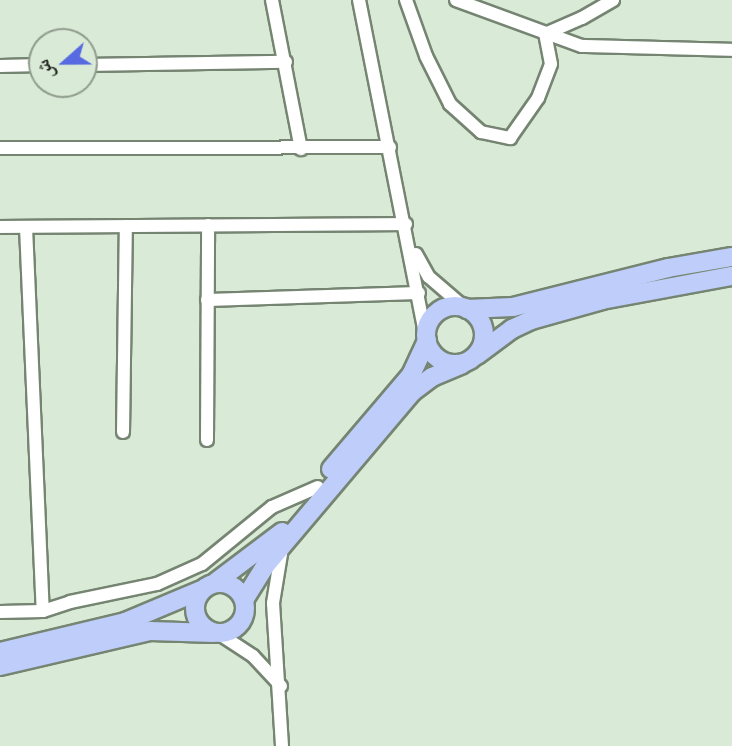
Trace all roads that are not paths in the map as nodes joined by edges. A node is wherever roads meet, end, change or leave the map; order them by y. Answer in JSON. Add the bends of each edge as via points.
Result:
{"nodes":[{"id":1,"x":272,"y":0,"type":"edge"},
{"id":2,"x":359,"y":0,"type":"edge"},
{"id":3,"x":405,"y":0,"type":"edge"},
{"id":4,"x":456,"y":0,"type":"edge"},
{"id":5,"x":613,"y":0,"type":"edge"},
{"id":6,"x":545,"y":34,"type":"junction"},
{"id":7,"x":732,"y":50,"type":"edge"},
{"id":8,"x":286,"y":62,"type":"junction"},
{"id":9,"x":28,"y":65,"type":"edge"},
{"id":10,"x":98,"y":65,"type":"edge"},
{"id":11,"x":0,"y":66,"type":"edge"},
{"id":12,"x":390,"y":147,"type":"junction"},
{"id":13,"x":0,"y":148,"type":"edge"},
{"id":14,"x":301,"y":149,"type":"junction"},
{"id":15,"x":405,"y":224,"type":"junction"},
{"id":16,"x":208,"y":225,"type":"junction"},
{"id":17,"x":127,"y":226,"type":"junction"},
{"id":18,"x":0,"y":227,"type":"edge"},
{"id":19,"x":26,"y":227,"type":"junction"},
{"id":20,"x":408,"y":238,"type":"junction"},
{"id":21,"x":732,"y":257,"type":"edge"},
{"id":22,"x":732,"y":276,"type":"edge"},
{"id":23,"x":419,"y":293,"type":"junction"},
{"id":24,"x":207,"y":300,"type":"junction"},
{"id":25,"x":466,"y":308,"type":"junction"},
{"id":26,"x":426,"y":339,"type":"junction"},
{"id":27,"x":469,"y":359,"type":"junction"},
{"id":28,"x":123,"y":432,"type":"dead end"},
{"id":29,"x":206,"y":440,"type":"dead end"},
{"id":30,"x":318,"y":487,"type":"junction"},
{"id":31,"x":283,"y":545,"type":"junction"},
{"id":32,"x":209,"y":586,"type":"junction"},
{"id":33,"x":244,"y":600,"type":"junction"},
{"id":34,"x":43,"y":611,"type":"junction"},
{"id":35,"x":0,"y":612,"type":"edge"},
{"id":36,"x":216,"y":633,"type":"junction"},
{"id":37,"x":0,"y":652,"type":"edge"},
{"id":38,"x":0,"y":666,"type":"edge"},
{"id":39,"x":281,"y":686,"type":"junction"},
{"id":40,"x":282,"y":746,"type":"edge"}],
"edges":[{"from":1,"to":8,"type":"street"},
{"from":2,"to":12,"type":"street"},
{"from":3,"to":6,"type":"street","via":[[450,104],[481,132],[510,138],[538,98],[551,64]]},
{"from":4,"to":6,"type":"street"},
{"from":5,"to":6,"type":"street"},
{"from":6,"to":7,"type":"street","via":[[582,46]]},
{"from":8,"to":10,"type":"street"},
{"from":8,"to":14,"type":"street"},
{"from":9,"to":11,"type":"street"},
{"from":12,"to":14,"type":"street"},
{"from":12,"to":15,"type":"street"},
{"from":13,"to":14,"type":"street"},
{"from":15,"to":16,"type":"street"},
{"from":15,"to":20,"type":"street"},
{"from":16,"to":17,"type":"street"},
{"from":16,"to":24,"type":"street"},
{"from":17,"to":19,"type":"street"},
{"from":17,"to":28,"type":"street"},
{"from":18,"to":19,"type":"street"},
{"from":19,"to":34,"type":"street"},
{"from":20,"to":23,"type":"street"},
{"from":20,"to":25,"type":"street","via":[[429,276]]},
{"from":21,"to":25,"type":"highway","via":[[521,305]]},
{"from":22,"to":27,"type":"highway","via":[[602,300],[531,320]]},
{"from":23,"to":24,"type":"street"},
{"from":23,"to":26,"type":"street"},
{"from":24,"to":29,"type":"street"},
{"from":25,"to":26,"type":"highway","via":[[454,306],[437,312]]},
{"from":25,"to":27,"type":"highway","via":[[484,329],[484,338]]},
{"from":26,"to":27,"type":"highway","via":[[440,360]]},
{"from":26,"to":30,"type":"highway","via":[[411,375]]},
{"from":27,"to":31,"type":"highway","via":[[412,392]]},
{"from":30,"to":32,"type":"highway","via":[[278,536]]},
{"from":30,"to":34,"type":"street","via":[[272,507],[187,572],[157,584]]},
{"from":31,"to":33,"type":"highway"},
{"from":31,"to":39,"type":"street","via":[[273,603]]},
{"from":32,"to":33,"type":"highway","via":[[230,584]]},
{"from":32,"to":36,"type":"highway","via":[[194,603],[197,618]]},
{"from":32,"to":37,"type":"highway","via":[[125,622]]},
{"from":33,"to":36,"type":"highway","via":[[240,624]]},
{"from":34,"to":35,"type":"street"},
{"from":36,"to":38,"type":"highway","via":[[150,631]]},
{"from":36,"to":39,"type":"street","via":[[253,656]]},
{"from":39,"to":40,"type":"street"}]}
